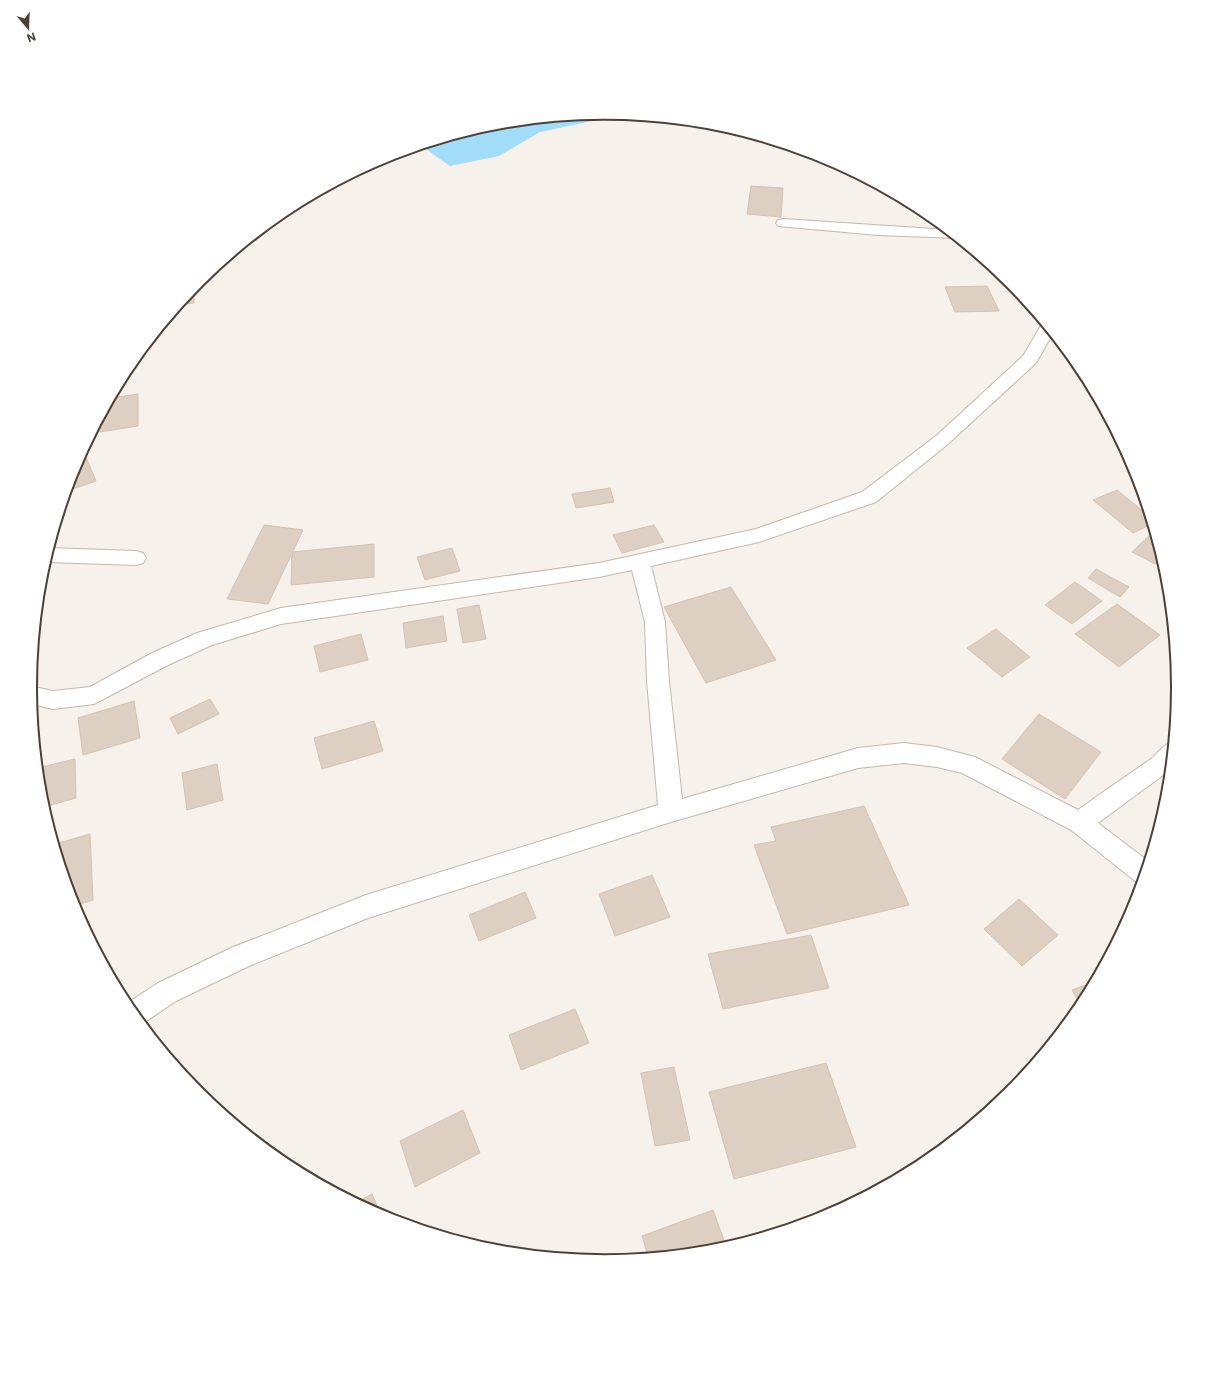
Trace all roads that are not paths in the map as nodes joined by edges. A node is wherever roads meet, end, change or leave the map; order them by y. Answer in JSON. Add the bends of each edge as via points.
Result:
{"nodes":[{"id":1,"x":783,"y":223,"type":"dead end"},
{"id":2,"x":946,"y":235,"type":"edge"},
{"id":3,"x":1046,"y":331,"type":"edge"},
{"id":4,"x":53,"y":555,"type":"edge"},
{"id":5,"x":136,"y":558,"type":"dead end"},
{"id":6,"x":640,"y":562,"type":"junction"},
{"id":7,"x":37,"y":696,"type":"edge"},
{"id":8,"x":1166,"y":758,"type":"edge"},
{"id":9,"x":671,"y":812,"type":"junction"},
{"id":10,"x":1080,"y":822,"type":"junction"},
{"id":11,"x":1141,"y":870,"type":"edge"},
{"id":12,"x":139,"y":1011,"type":"edge"}],
"edges":[{"from":1,"to":2,"type":"street"},
{"from":3,"to":6,"type":"street","via":[[1030,359],[942,440],[869,497],[759,535]]},
{"from":4,"to":5,"type":"street"},
{"from":6,"to":7,"type":"street","via":[[282,616],[205,639],[160,659],[94,695],[53,700]]},
{"from":6,"to":9,"type":"street","via":[[655,622],[658,682]]},
{"from":8,"to":10,"type":"street","via":[[1158,767]]},
{"from":9,"to":10,"type":"street","via":[[858,758],[904,754],[937,757],[967,764]]},
{"from":9,"to":12,"type":"street","via":[[366,907],[240,957],[167,992]]},
{"from":10,"to":11,"type":"street"}]}
